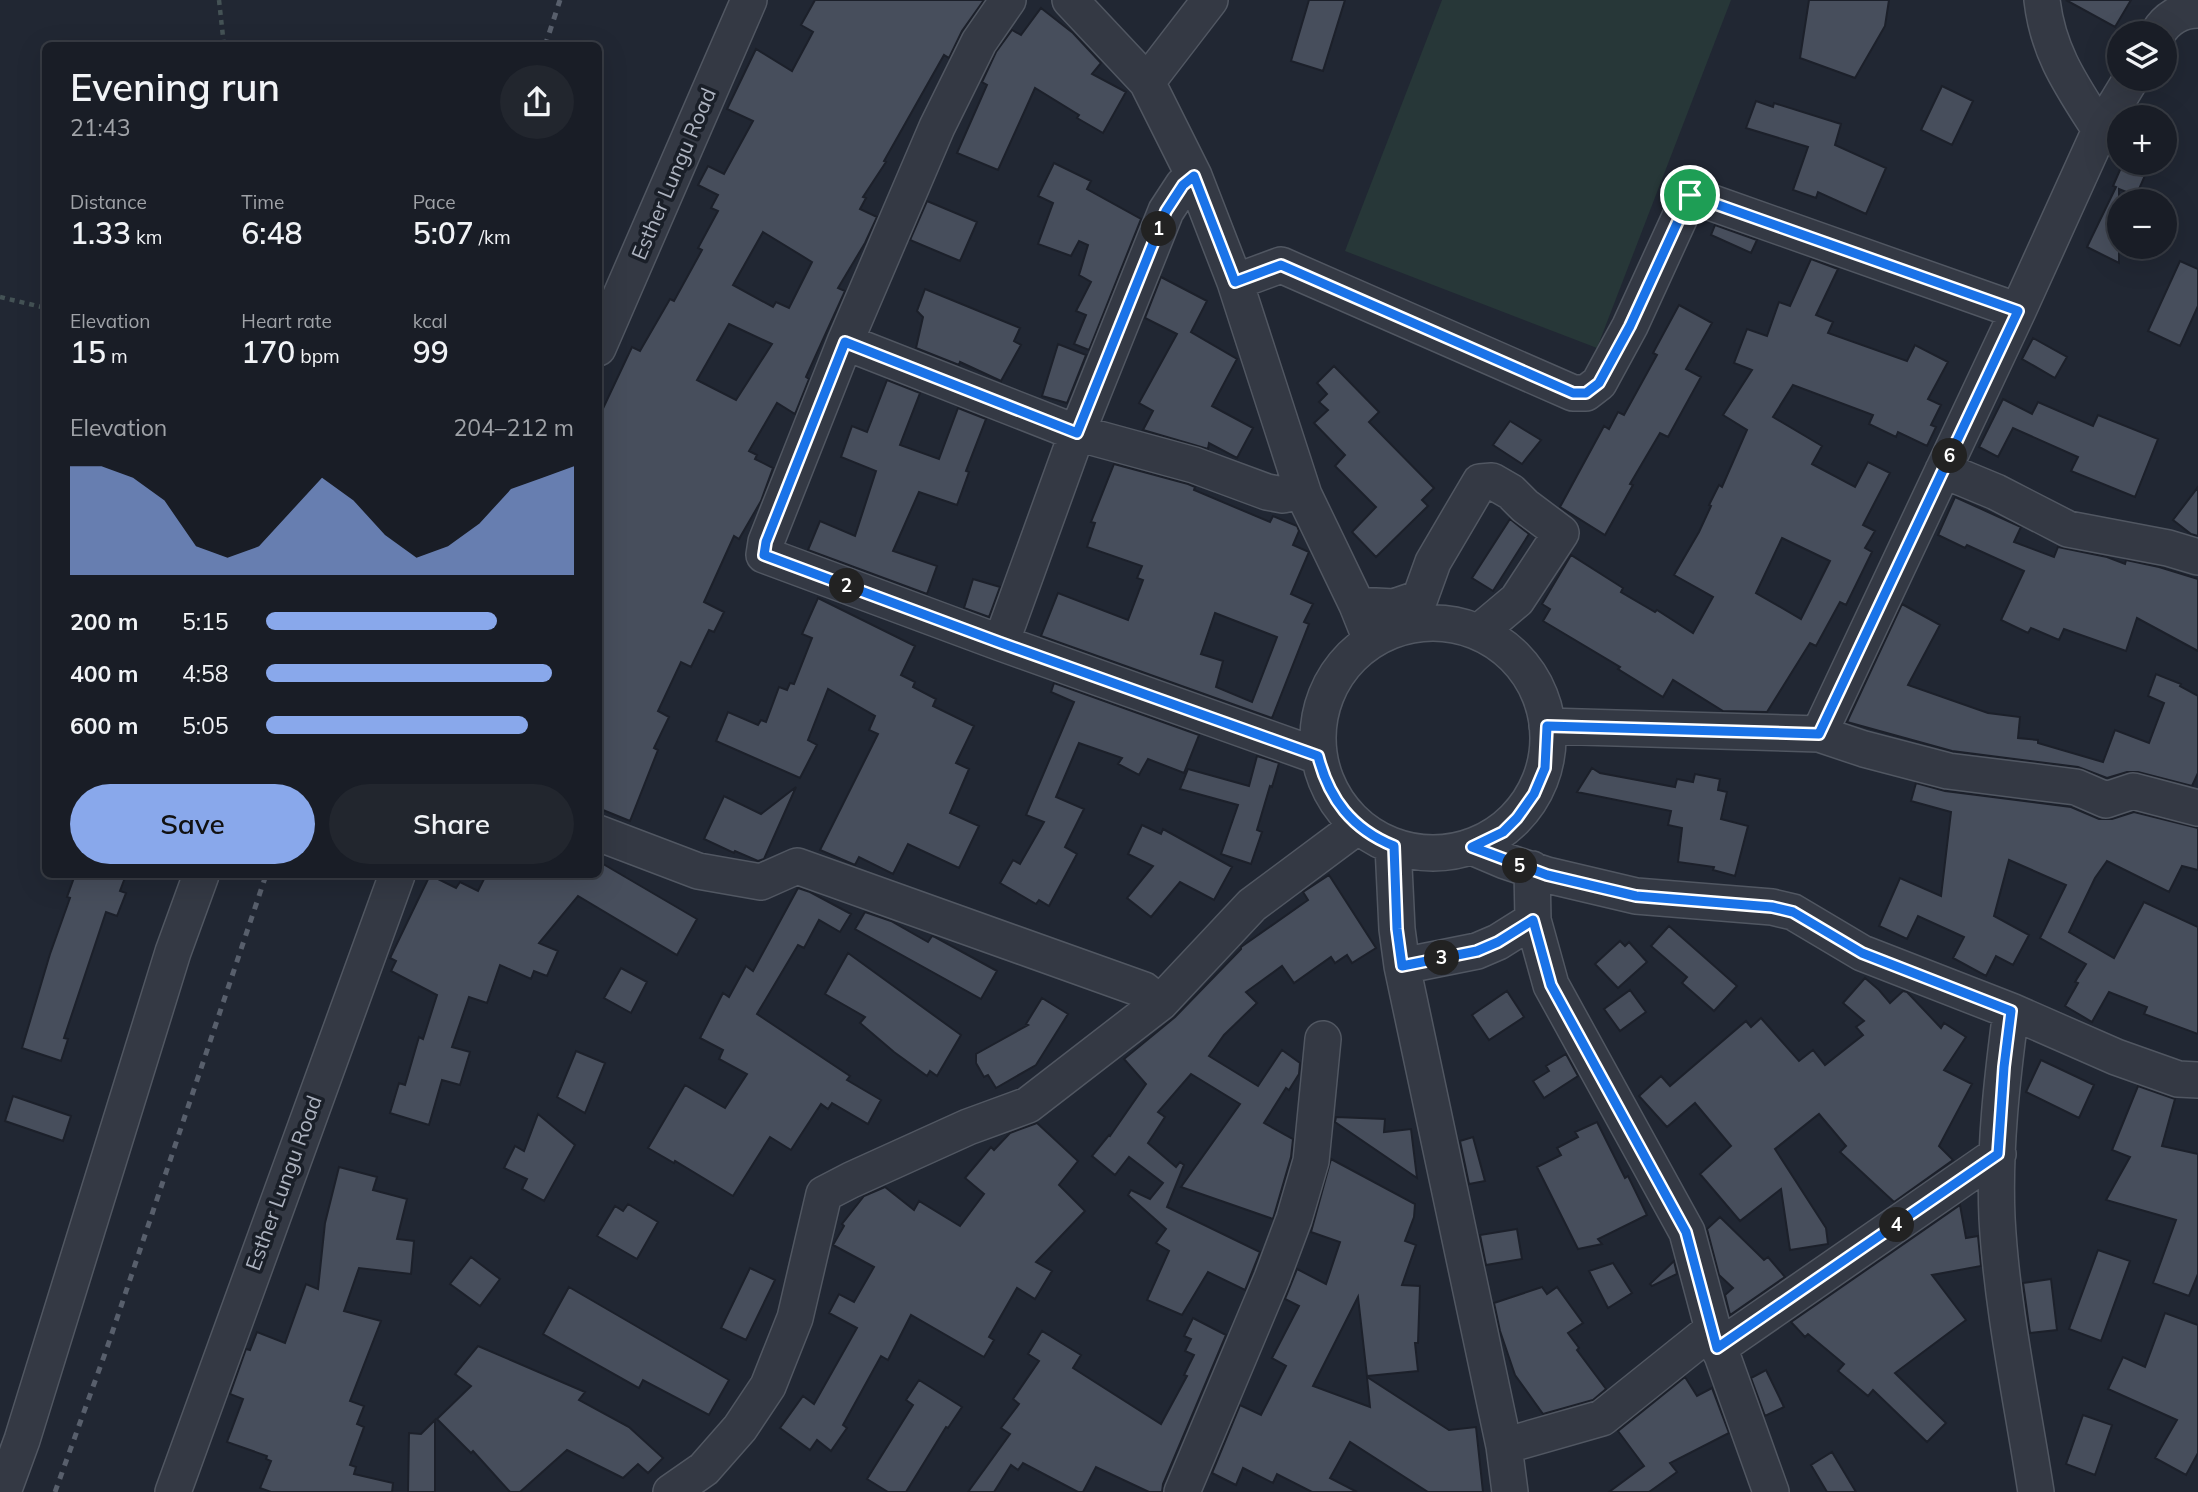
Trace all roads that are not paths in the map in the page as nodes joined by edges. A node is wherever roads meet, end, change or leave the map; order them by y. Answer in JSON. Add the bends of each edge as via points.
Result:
{"nodes":[{"id":1,"x":749,"y":0,"type":"edge"},
{"id":2,"x":1008,"y":0,"type":"edge"},
{"id":3,"x":1070,"y":0,"type":"edge"},
{"id":4,"x":1210,"y":0,"type":"edge"},
{"id":5,"x":2045,"y":5,"type":"edge"},
{"id":6,"x":2198,"y":10,"type":"edge"},
{"id":7,"x":2169,"y":21,"type":"edge"},
{"id":8,"x":1147,"y":82,"type":"junction"},
{"id":9,"x":2124,"y":91,"type":"edge"},
{"id":10,"x":2100,"y":130,"type":"junction"},
{"id":11,"x":1194,"y":176,"type":"junction"},
{"id":12,"x":1235,"y":282,"type":"junction"},
{"id":13,"x":2018,"y":311,"type":"junction"},
{"id":14,"x":602,"y":339,"type":"edge"},
{"id":15,"x":845,"y":342,"type":"junction"},
{"id":16,"x":1077,"y":433,"type":"junction"},
{"id":17,"x":1943,"y":470,"type":"junction"},
{"id":18,"x":1304,"y":495,"type":"junction"},
{"id":19,"x":2198,"y":556,"type":"edge"},
{"id":20,"x":1357,"y":605,"type":"junction"},
{"id":21,"x":1479,"y":632,"type":"junction"},
{"id":22,"x":1371,"y":640,"type":"junction"},
{"id":23,"x":1001,"y":643,"type":"junction"},
{"id":24,"x":1547,"y":726,"type":"junction"},
{"id":25,"x":1819,"y":734,"type":"junction"},
{"id":26,"x":1318,"y":756,"type":"junction"},
{"id":27,"x":2198,"y":808,"type":"edge"},
{"id":28,"x":1358,"y":826,"type":"junction"},
{"id":29,"x":602,"y":835,"type":"edge"},
{"id":30,"x":1394,"y":846,"type":"junction"},
{"id":31,"x":1472,"y":847,"type":"junction"},
{"id":32,"x":1532,"y":869,"type":"junction"},
{"id":33,"x":200,"y":878,"type":"edge"},
{"id":34,"x":396,"y":878,"type":"edge"},
{"id":35,"x":1533,"y":920,"type":"junction"},
{"id":36,"x":1402,"y":966,"type":"junction"},
{"id":37,"x":1160,"y":1003,"type":"junction"},
{"id":38,"x":2011,"y":1011,"type":"junction"},
{"id":39,"x":1323,"y":1039,"type":"dead end"},
{"id":40,"x":2198,"y":1080,"type":"edge"},
{"id":41,"x":1998,"y":1154,"type":"junction"},
{"id":42,"x":1715,"y":1339,"type":"junction"},
{"id":43,"x":11,"y":1436,"type":"edge"},
{"id":44,"x":1504,"y":1446,"type":"junction"},
{"id":45,"x":3,"y":1492,"type":"edge"},
{"id":46,"x":173,"y":1492,"type":"edge"},
{"id":47,"x":671,"y":1492,"type":"edge"},
{"id":48,"x":1182,"y":1492,"type":"edge"},
{"id":49,"x":1510,"y":1492,"type":"edge"},
{"id":50,"x":1771,"y":1492,"type":"edge"},
{"id":51,"x":2036,"y":1492,"type":"edge"}],
"edges":[{"from":1,"to":14,"type":"street","name":"Esther Lungu Road"},
{"from":2,"to":15,"type":"street","via":[[979,42],[937,127]]},
{"from":3,"to":8,"type":"street"},
{"from":4,"to":8,"type":"street"},
{"from":5,"to":10,"type":"street","via":[[2063,73]]},
{"from":6,"to":7,"type":"street","via":[[2183,10]]},
{"from":8,"to":11,"type":"street"},
{"from":9,"to":10,"type":"street"},
{"from":10,"to":13,"type":"street"},
{"from":11,"to":12,"type":"street"},
{"from":11,"to":16,"type":"street","via":[[1166,211]]},
{"from":12,"to":13,"type":"street","via":[[1281,265],[1573,393],[1586,393],[1599,383],[1630,326],[1690,195]]},
{"from":12,"to":18,"type":"street"},
{"from":13,"to":17,"type":"street"},
{"from":15,"to":16,"type":"street"},
{"from":15,"to":23,"type":"street","via":[[764,555]]},
{"from":16,"to":18,"type":"street","via":[[1194,465],[1267,492]]},
{"from":16,"to":23,"type":"street"},
{"from":17,"to":19,"type":"street","via":[[2068,529]]},
{"from":17,"to":25,"type":"street"},
{"from":18,"to":20,"type":"street"},
{"from":20,"to":21,"type":"street","via":[[1394,607],[1420,598],[1433,562],[1480,482],[1492,481],[1561,533],[1517,600]]},
{"from":20,"to":22,"type":"street"},
{"from":21,"to":22,"type":"street","via":[[1435,622],[1412,624]]},
{"from":21,"to":24,"type":"street","via":[[1507,650],[1530,676],[1541,696]]},
{"from":22,"to":26,"type":"street","via":[[1333,678],[1317,729]]},
{"from":23,"to":26,"type":"street"},
{"from":24,"to":25,"type":"street"},
{"from":24,"to":31,"type":"street","via":[[1545,768],[1534,794],[1503,832]]},
{"from":25,"to":27,"type":"street","via":[[1948,771],[2076,787],[2106,800],[2133,791]]},
{"from":26,"to":28,"type":"street","via":[[1332,794]]},
{"from":28,"to":30,"type":"street"},
{"from":28,"to":37,"type":"street","via":[[1252,905]]},
{"from":29,"to":37,"type":"street","via":[[698,871],[761,882],[797,866],[1144,990]]},
{"from":30,"to":31,"type":"street","via":[[1421,853]]},
{"from":30,"to":36,"type":"street"},
{"from":31,"to":32,"type":"street"},
{"from":32,"to":35,"type":"street"},
{"from":32,"to":38,"type":"street","via":[[1636,896],[1793,912],[1862,953]]},
{"from":33,"to":43,"type":"street"},
{"from":34,"to":46,"type":"street","name":"Esther Lungu Road"},
{"from":35,"to":36,"type":"street","via":[[1477,951]]},
{"from":35,"to":42,"type":"street","via":[[1551,985],[1686,1232]]},
{"from":36,"to":44,"type":"street"},
{"from":37,"to":47,"type":"street","via":[[1028,1105],[968,1127],[824,1194],[795,1318],[768,1386],[704,1469]]},
{"from":38,"to":40,"type":"street","via":[[2116,1057],[2178,1079]]},
{"from":38,"to":41,"type":"street"},
{"from":39,"to":48,"type":"street","via":[[1311,1161],[1294,1219]]},
{"from":41,"to":42,"type":"street"},
{"from":41,"to":51,"type":"street","via":[[1997,1217],[2005,1300]]},
{"from":42,"to":44,"type":"street","via":[[1602,1418]]},
{"from":42,"to":50,"type":"street"},
{"from":43,"to":45,"type":"street"},
{"from":44,"to":49,"type":"street"}]}
